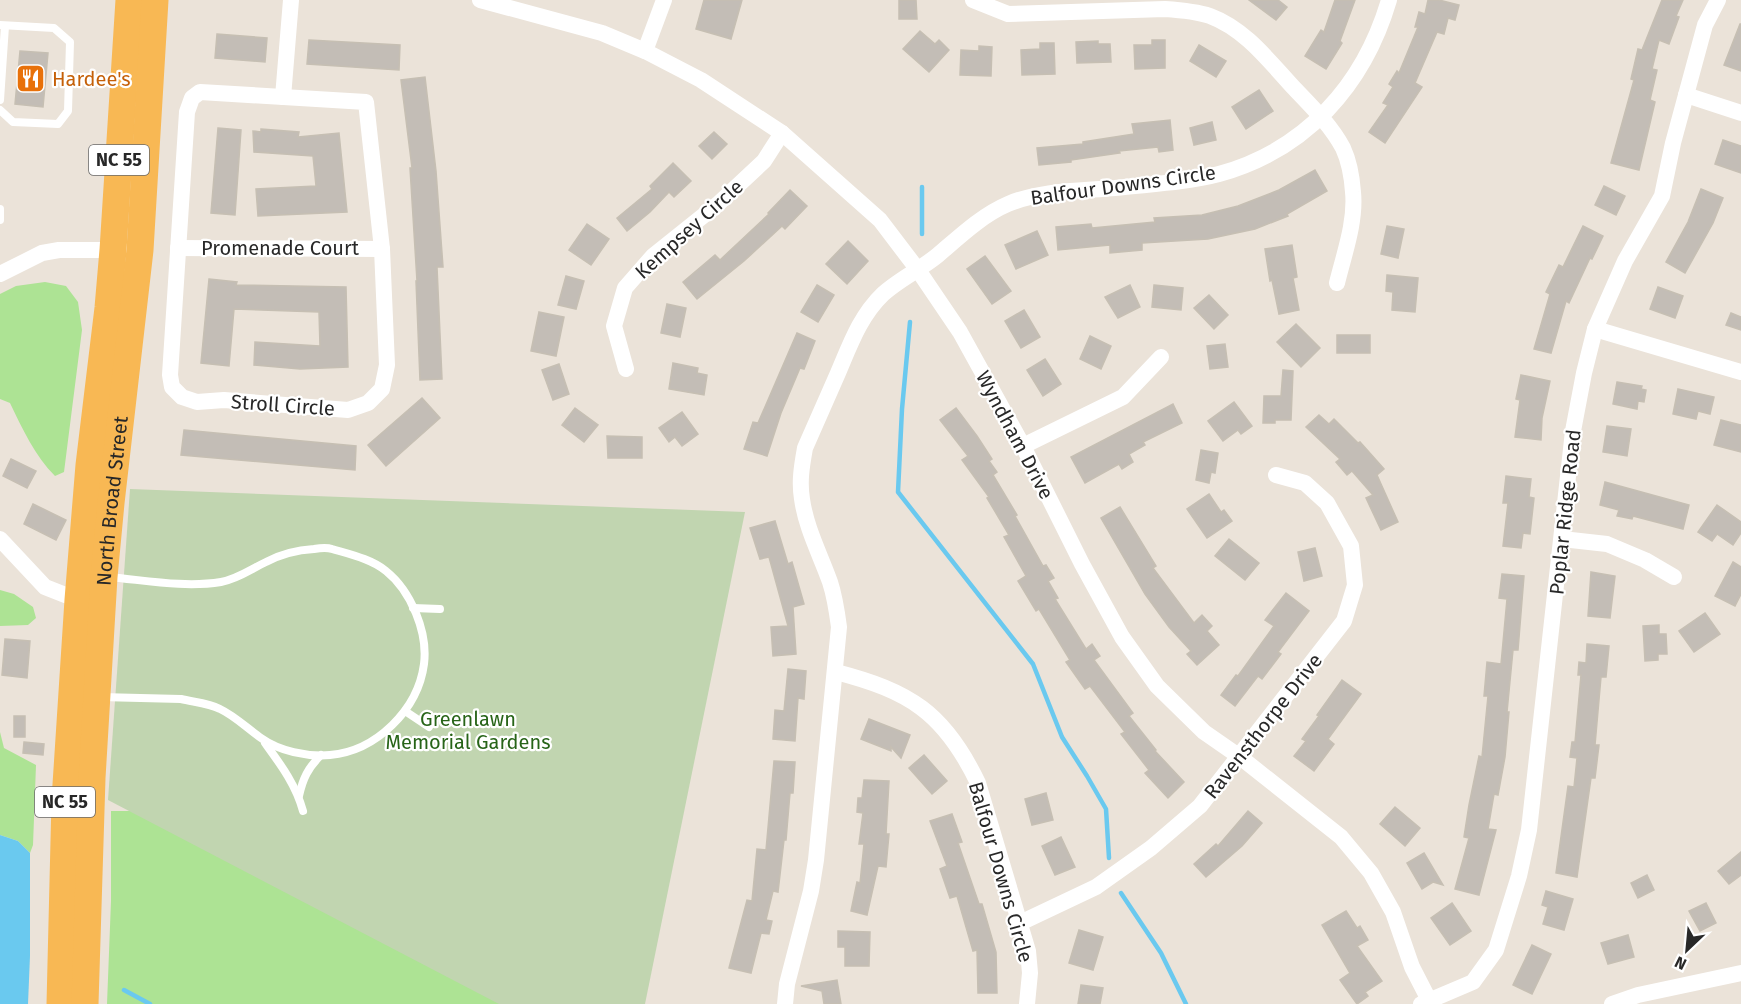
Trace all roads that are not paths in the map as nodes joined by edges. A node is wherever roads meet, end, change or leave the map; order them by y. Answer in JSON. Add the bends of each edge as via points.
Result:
{"nodes":[{"id":1,"x":129,"y":0,"type":"edge"},
{"id":2,"x":155,"y":0,"type":"edge"},
{"id":3,"x":291,"y":0,"type":"edge"},
{"id":4,"x":480,"y":0,"type":"edge"},
{"id":5,"x":664,"y":0,"type":"edge"},
{"id":6,"x":973,"y":0,"type":"edge"},
{"id":7,"x":1389,"y":0,"type":"edge"},
{"id":8,"x":1719,"y":0,"type":"edge"},
{"id":9,"x":3,"y":26,"type":"edge"},
{"id":10,"x":645,"y":51,"type":"junction"},
{"id":11,"x":1686,"y":94,"type":"junction"},
{"id":12,"x":283,"y":97,"type":"junction"},
{"id":13,"x":0,"y":100,"type":"edge"},
{"id":14,"x":0,"y":110,"type":"edge"},
{"id":15,"x":1741,"y":113,"type":"edge"},
{"id":16,"x":1322,"y":117,"type":"junction"},
{"id":17,"x":782,"y":133,"type":"junction"},
{"id":18,"x":0,"y":209,"type":"edge"},
{"id":19,"x":0,"y":220,"type":"edge"},
{"id":20,"x":178,"y":248,"type":"junction"},
{"id":21,"x":382,"y":249,"type":"junction"},
{"id":22,"x":126,"y":250,"type":"junction"},
{"id":23,"x":918,"y":270,"type":"junction"},
{"id":24,"x":0,"y":274,"type":"edge"},
{"id":25,"x":1337,"y":283,"type":"dead end"},
{"id":26,"x":1596,"y":330,"type":"junction"},
{"id":27,"x":1161,"y":357,"type":"dead end"},
{"id":28,"x":626,"y":369,"type":"dead end"},
{"id":29,"x":1741,"y":372,"type":"edge"},
{"id":30,"x":1023,"y":446,"type":"junction"},
{"id":31,"x":1276,"y":475,"type":"dead end"},
{"id":32,"x":0,"y":539,"type":"edge"},
{"id":33,"x":1562,"y":539,"type":"junction"},
{"id":34,"x":104,"y":577,"type":"junction"},
{"id":35,"x":1674,"y":577,"type":"dead end"},
{"id":36,"x":78,"y":600,"type":"junction"},
{"id":37,"x":413,"y":608,"type":"junction"},
{"id":38,"x":440,"y":609,"type":"dead end"},
{"id":39,"x":836,"y":672,"type":"junction"},
{"id":40,"x":97,"y":696,"type":"junction"},
{"id":41,"x":405,"y":711,"type":"junction"},
{"id":42,"x":429,"y":727,"type":"dead end"},
{"id":43,"x":263,"y":740,"type":"junction"},
{"id":44,"x":321,"y":755,"type":"junction"},
{"id":45,"x":1240,"y":757,"type":"junction"},
{"id":46,"x":299,"y":796,"type":"junction"},
{"id":47,"x":303,"y":812,"type":"dead end"},
{"id":48,"x":1020,"y":923,"type":"junction"},
{"id":49,"x":1741,"y":974,"type":"edge"},
{"id":50,"x":1427,"y":1003,"type":"edge"},
{"id":51,"x":60,"y":1004,"type":"edge"},
{"id":52,"x":85,"y":1004,"type":"edge"},
{"id":53,"x":786,"y":1004,"type":"edge"},
{"id":54,"x":1027,"y":1004,"type":"edge"},
{"id":55,"x":1612,"y":1004,"type":"edge"}],
"edges":[{"from":1,"to":22,"type":"highway","name":"North Broad Street","number":"NC 55"},
{"from":2,"to":22,"type":"highway","name":"North Broad Street","number":"NC 55"},
{"from":3,"to":12,"type":"street"},
{"from":4,"to":10,"type":"street","name":"Wyndham Drive","via":[[602,33]]},
{"from":5,"to":10,"type":"street"},
{"from":6,"to":16,"type":"street","via":[[1008,14],[1165,9],[1211,16],[1245,37]]},
{"from":7,"to":16,"type":"street","name":"Balfour Downs Circle","via":[[1368,55]]},
{"from":8,"to":11,"type":"street","name":"Poplar Ridge Road","via":[[1705,25]]},
{"from":9,"to":13,"type":"lane"},
{"from":9,"to":14,"type":"lane","via":[[54,28],[70,42],[68,111],[58,124],[13,122]]},
{"from":10,"to":17,"type":"street","name":"Wyndham Drive","via":[[700,80]]},
{"from":11,"to":15,"type":"street"},
{"from":11,"to":26,"type":"street","name":"Poplar Ridge Road","via":[[1662,196],[1625,261]]},
{"from":12,"to":20,"type":"street","name":"Stroll Circle","via":[[200,92],[192,98],[187,112]]},
{"from":12,"to":21,"type":"street","name":"Stroll Circle","via":[[366,102]]},
{"from":16,"to":23,"type":"street","name":"Balfour Downs Circle","via":[[1276,150],[1220,173],[1192,180],[1044,195],[1006,205],[972,226]]},
{"from":16,"to":25,"type":"street","via":[[1343,149],[1354,194]]},
{"from":17,"to":23,"type":"street","name":"Wyndham Drive","via":[[880,220]]},
{"from":17,"to":28,"type":"street","name":"Kempsey Circle","via":[[764,161],[653,256],[624,288],[614,326]]},
{"from":18,"to":19,"type":"lane"},
{"from":20,"to":21,"type":"street","name":"Promenade Court"},
{"from":20,"to":21,"type":"street","name":"Stroll Circle","via":[[170,375],[172,387],[182,397],[198,402],[224,400],[348,410],[368,403],[382,389],[387,365]]},
{"from":22,"to":24,"type":"street","via":[[42,253]]},
{"from":22,"to":34,"type":"highway","name":"North Broad Street","number":"NC 55"},
{"from":22,"to":36,"type":"highway","name":"North Broad Street","number":"NC 55","via":[[108,308]]},
{"from":23,"to":30,"type":"street","name":"Wyndham Drive","via":[[960,332]]},
{"from":23,"to":39,"type":"street","name":"Balfour Downs Circle","via":[[884,293],[867,312],[805,448],[802,498],[836,606]]},
{"from":26,"to":29,"type":"street"},
{"from":26,"to":33,"type":"street","name":"Poplar Ridge Road","via":[[1573,431]]},
{"from":27,"to":30,"type":"street","via":[[1123,397]]},
{"from":30,"to":45,"type":"street","name":"Wyndham Drive","via":[[1122,637],[1157,686],[1204,732]]},
{"from":31,"to":45,"type":"street","name":"Ravensthorpe Drive","via":[[1305,483],[1328,503],[1350,546],[1355,585],[1344,621]]},
{"from":32,"to":36,"type":"street","via":[[45,587]]},
{"from":33,"to":35,"type":"street","via":[[1606,544]]},
{"from":33,"to":50,"type":"street","name":"Poplar Ridge Road","via":[[1529,830],[1519,876],[1496,950],[1473,982]]},
{"from":34,"to":37,"type":"lane","via":[[221,582],[282,554],[328,548],[385,570],[405,591]]},
{"from":34,"to":40,"type":"highway","name":"North Broad Street","number":"NC 55"},
{"from":36,"to":51,"type":"highway","name":"North Broad Street","number":"NC 55","via":[[65,800]]},
{"from":37,"to":38,"type":"lane"},
{"from":37,"to":41,"type":"lane","via":[[423,641],[424,663]]},
{"from":39,"to":48,"type":"street","name":"Balfour Downs Circle","via":[[896,692],[937,721],[953,739],[978,783]]},
{"from":39,"to":53,"type":"street","name":"Balfour Downs Circle","via":[[816,860],[787,984]]},
{"from":40,"to":43,"type":"lane","via":[[181,699],[220,709]]},
{"from":40,"to":52,"type":"highway","name":"North Broad Street","number":"NC 55"},
{"from":41,"to":42,"type":"lane"},
{"from":41,"to":44,"type":"lane","via":[[383,734],[363,746]]},
{"from":43,"to":44,"type":"lane","via":[[282,749]]},
{"from":43,"to":46,"type":"lane"},
{"from":44,"to":46,"type":"lane","via":[[306,772]]},
{"from":45,"to":48,"type":"street","name":"Ravensthorpe Drive","via":[[1200,806],[1151,848],[1096,887]]},
{"from":45,"to":50,"type":"street","name":"Wyndham Drive","via":[[1341,837],[1371,873],[1393,912]]},
{"from":46,"to":47,"type":"lane"},
{"from":48,"to":54,"type":"street","name":"Balfour Downs Circle","via":[[1030,973]]},
{"from":49,"to":55,"type":"street"}]}
